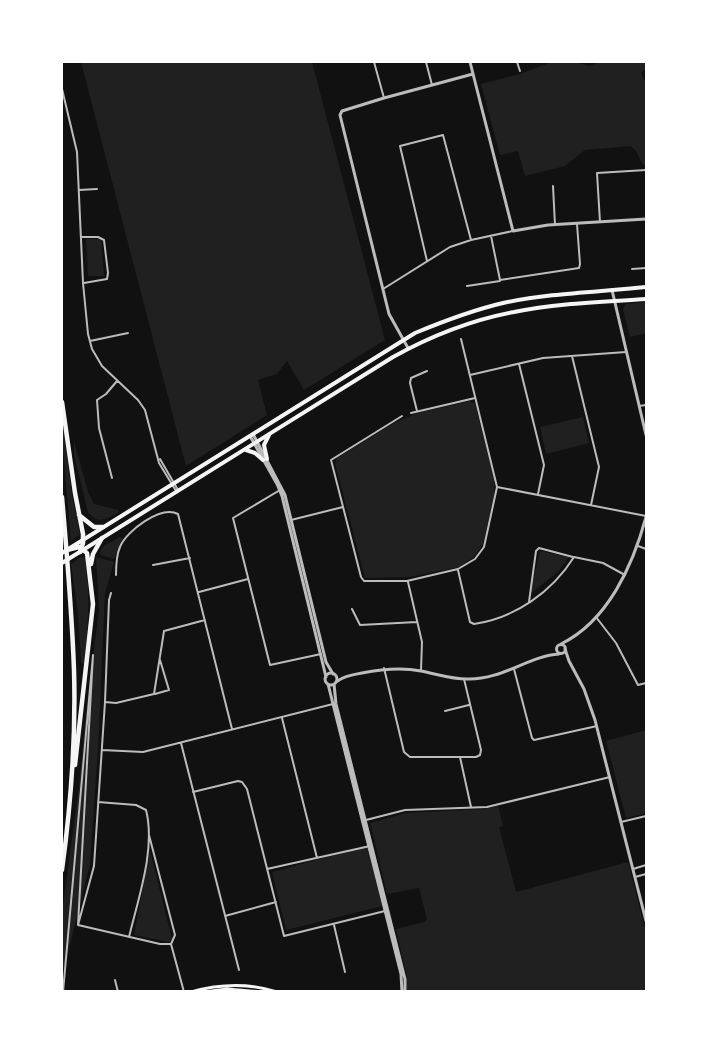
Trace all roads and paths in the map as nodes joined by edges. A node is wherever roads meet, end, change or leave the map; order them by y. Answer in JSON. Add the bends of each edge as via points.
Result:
{"nodes":[{"id":1,"x":374,"y":62,"type":"edge"},
{"id":2,"x":426,"y":62,"type":"edge"},
{"id":3,"x":470,"y":62,"type":"edge"},
{"id":4,"x":517,"y":62,"type":"edge"},
{"id":5,"x":520,"y":71,"type":"dead end"},
{"id":6,"x":473,"y":75,"type":"junction"},
{"id":7,"x":432,"y":85,"type":"junction"},
{"id":8,"x":62,"y":89,"type":"edge"},
{"id":9,"x":384,"y":98,"type":"junction"},
{"id":10,"x":646,"y":170,"type":"edge"},
{"id":11,"x":553,"y":186,"type":"dead end"},
{"id":12,"x":97,"y":189,"type":"dead end"},
{"id":13,"x":79,"y":190,"type":"junction"},
{"id":14,"x":646,"y":219,"type":"edge"},
{"id":15,"x":600,"y":222,"type":"junction"},
{"id":16,"x":577,"y":224,"type":"junction"},
{"id":17,"x":555,"y":225,"type":"junction"},
{"id":18,"x":513,"y":231,"type":"junction"},
{"id":19,"x":491,"y":236,"type":"junction"},
{"id":20,"x":81,"y":237,"type":"junction"},
{"id":21,"x":471,"y":240,"type":"junction"},
{"id":22,"x":427,"y":261,"type":"junction"},
{"id":23,"x":646,"y":268,"type":"edge"},
{"id":24,"x":632,"y":269,"type":"dead end"},
{"id":25,"x":107,"y":279,"type":"junction"},
{"id":26,"x":500,"y":280,"type":"junction"},
{"id":27,"x":113,"y":283,"type":"dead end"},
{"id":28,"x":83,"y":284,"type":"junction"},
{"id":29,"x":467,"y":286,"type":"dead end"},
{"id":30,"x":646,"y":287,"type":"edge"},
{"id":31,"x":383,"y":289,"type":"junction"},
{"id":32,"x":612,"y":290,"type":"junction"},
{"id":33,"x":646,"y":299,"type":"edge"},
{"id":34,"x":614,"y":302,"type":"junction"},
{"id":35,"x":128,"y":333,"type":"dead end"},
{"id":36,"x":402,"y":339,"type":"junction"},
{"id":37,"x":461,"y":339,"type":"dead end"},
{"id":38,"x":90,"y":341,"type":"junction"},
{"id":39,"x":408,"y":349,"type":"junction"},
{"id":40,"x":626,"y":352,"type":"junction"},
{"id":41,"x":572,"y":356,"type":"junction"},
{"id":42,"x":519,"y":364,"type":"junction"},
{"id":43,"x":427,"y":371,"type":"dead end"},
{"id":44,"x":470,"y":375,"type":"junction"},
{"id":45,"x":117,"y":380,"type":"junction"},
{"id":46,"x":476,"y":398,"type":"junction"},
{"id":47,"x":62,"y":402,"type":"edge"},
{"id":48,"x":646,"y":405,"type":"edge"},
{"id":49,"x":639,"y":406,"type":"junction"},
{"id":50,"x":417,"y":411,"type":"junction"},
{"id":51,"x":411,"y":413,"type":"dead end"},
{"id":52,"x":402,"y":416,"type":"dead end"},
{"id":53,"x":251,"y":435,"type":"junction"},
{"id":54,"x":269,"y":435,"type":"junction"},
{"id":55,"x":646,"y":435,"type":"edge"},
{"id":56,"x":256,"y":443,"type":"junction"},
{"id":57,"x":245,"y":450,"type":"junction"},
{"id":58,"x":265,"y":459,"type":"junction"},
{"id":59,"x":111,"y":478,"type":"dead end"},
{"id":60,"x":173,"y":485,"type":"junction"},
{"id":61,"x":497,"y":487,"type":"junction"},
{"id":62,"x":281,"y":490,"type":"junction"},
{"id":63,"x":178,"y":492,"type":"junction"},
{"id":64,"x":538,"y":494,"type":"junction"},
{"id":65,"x":62,"y":497,"type":"edge"},
{"id":66,"x":591,"y":505,"type":"junction"},
{"id":67,"x":343,"y":507,"type":"junction"},
{"id":68,"x":78,"y":515,"type":"junction"},
{"id":69,"x":646,"y":516,"type":"edge"},
{"id":70,"x":290,"y":521,"type":"junction"},
{"id":71,"x":104,"y":527,"type":"junction"},
{"id":72,"x":102,"y":538,"type":"junction"},
{"id":73,"x":83,"y":539,"type":"junction"},
{"id":74,"x":638,"y":546,"type":"junction"},
{"id":75,"x":71,"y":548,"type":"junction"},
{"id":76,"x":646,"y":549,"type":"edge"},
{"id":77,"x":80,"y":551,"type":"junction"},
{"id":78,"x":62,"y":553,"type":"edge"},
{"id":79,"x":574,"y":557,"type":"junction"},
{"id":80,"x":190,"y":558,"type":"junction"},
{"id":81,"x":62,"y":563,"type":"edge"},
{"id":82,"x":153,"y":566,"type":"dead end"},
{"id":83,"x":458,"y":569,"type":"junction"},
{"id":84,"x":90,"y":570,"type":"junction"},
{"id":85,"x":116,"y":575,"type":"dead end"},
{"id":86,"x":625,"y":575,"type":"junction"},
{"id":87,"x":249,"y":579,"type":"junction"},
{"id":88,"x":407,"y":581,"type":"junction"},
{"id":89,"x":199,"y":591,"type":"junction"},
{"id":90,"x":111,"y":593,"type":"dead end"},
{"id":91,"x":529,"y":602,"type":"junction"},
{"id":92,"x":352,"y":609,"type":"dead end"},
{"id":93,"x":596,"y":617,"type":"junction"},
{"id":94,"x":206,"y":620,"type":"junction"},
{"id":95,"x":417,"y":622,"type":"junction"},
{"id":96,"x":570,"y":640,"type":"junction"},
{"id":97,"x":561,"y":644,"type":"junction"},
{"id":98,"x":556,"y":648,"type":"junction"},
{"id":99,"x":565,"y":649,"type":"junction"},
{"id":100,"x":322,"y":654,"type":"junction"},
{"id":101,"x":550,"y":654,"type":"junction"},
{"id":102,"x":560,"y":654,"type":"junction"},
{"id":103,"x":160,"y":657,"type":"junction"},
{"id":104,"x":568,"y":661,"type":"junction"},
{"id":105,"x":384,"y":668,"type":"junction"},
{"id":106,"x":514,"y":669,"type":"junction"},
{"id":107,"x":421,"y":670,"type":"junction"},
{"id":108,"x":334,"y":674,"type":"junction"},
{"id":109,"x":346,"y":676,"type":"junction"},
{"id":110,"x":326,"y":677,"type":"junction"},
{"id":111,"x":464,"y":679,"type":"junction"},
{"id":112,"x":335,"y":683,"type":"junction"},
{"id":113,"x":646,"y":683,"type":"edge"},
{"id":114,"x":328,"y":684,"type":"junction"},
{"id":115,"x":154,"y":694,"type":"junction"},
{"id":116,"x":105,"y":702,"type":"junction"},
{"id":117,"x":335,"y":704,"type":"junction"},
{"id":118,"x":469,"y":705,"type":"junction"},
{"id":119,"x":445,"y":711,"type":"dead end"},
{"id":120,"x":282,"y":717,"type":"junction"},
{"id":121,"x":597,"y":726,"type":"junction"},
{"id":122,"x":232,"y":729,"type":"junction"},
{"id":123,"x":181,"y":742,"type":"junction"},
{"id":124,"x":102,"y":750,"type":"junction"},
{"id":125,"x":460,"y":757,"type":"junction"},
{"id":126,"x":610,"y":777,"type":"junction"},
{"id":127,"x":71,"y":789,"type":"junction"},
{"id":128,"x":193,"y":792,"type":"junction"},
{"id":129,"x":98,"y":802,"type":"junction"},
{"id":130,"x":471,"y":808,"type":"junction"},
{"id":131,"x":646,"y":816,"type":"edge"},
{"id":132,"x":364,"y":820,"type":"junction"},
{"id":133,"x":621,"y":822,"type":"junction"},
{"id":134,"x":149,"y":832,"type":"junction"},
{"id":135,"x":370,"y":846,"type":"junction"},
{"id":136,"x":317,"y":858,"type":"junction"},
{"id":137,"x":646,"y":865,"type":"edge"},
{"id":138,"x":267,"y":869,"type":"junction"},
{"id":139,"x":633,"y":869,"type":"junction"},
{"id":140,"x":62,"y":870,"type":"edge"},
{"id":141,"x":646,"y":874,"type":"edge"},
{"id":142,"x":635,"y":877,"type":"junction"},
{"id":143,"x":276,"y":902,"type":"junction"},
{"id":144,"x":386,"y":911,"type":"junction"},
{"id":145,"x":225,"y":916,"type":"junction"},
{"id":146,"x":646,"y":921,"type":"edge"},
{"id":147,"x":333,"y":924,"type":"junction"},
{"id":148,"x":78,"y":925,"type":"junction"},
{"id":149,"x":129,"y":938,"type":"junction"},
{"id":150,"x":171,"y":944,"type":"junction"},
{"id":151,"x":239,"y":970,"type":"dead end"},
{"id":152,"x":345,"y":972,"type":"dead end"},
{"id":153,"x":115,"y":980,"type":"dead end"},
{"id":154,"x":205,"y":991,"type":"edge"},
{"id":155,"x":266,"y":991,"type":"edge"},
{"id":156,"x":62,"y":992,"type":"edge"},
{"id":157,"x":118,"y":992,"type":"edge"},
{"id":158,"x":184,"y":992,"type":"edge"},
{"id":159,"x":191,"y":992,"type":"edge"},
{"id":160,"x":277,"y":992,"type":"edge"},
{"id":161,"x":403,"y":992,"type":"edge"}],
"edges":[{"from":1,"to":9,"type":"street"},
{"from":2,"to":7,"type":"street"},
{"from":3,"to":6,"type":"street"},
{"from":4,"to":5,"type":"street"},
{"from":6,"to":7,"type":"street"},
{"from":6,"to":18,"type":"street"},
{"from":7,"to":9,"type":"street"},
{"from":8,"to":13,"type":"street","via":[[77,152]]},
{"from":9,"to":31,"type":"street","via":[[342,111],[340,115]]},
{"from":10,"to":15,"type":"street","via":[[597,173]]},
{"from":11,"to":17,"type":"street"},
{"from":12,"to":13,"type":"street"},
{"from":13,"to":20,"type":"street"},
{"from":14,"to":15,"type":"street"},
{"from":15,"to":16,"type":"street"},
{"from":16,"to":17,"type":"street"},
{"from":16,"to":26,"type":"street","via":[[579,268]]},
{"from":17,"to":18,"type":"street"},
{"from":18,"to":19,"type":"street"},
{"from":19,"to":21,"type":"street"},
{"from":19,"to":26,"type":"street"},
{"from":20,"to":25,"type":"street","via":[[104,240]]},
{"from":20,"to":28,"type":"street"},
{"from":21,"to":22,"type":"street"},
{"from":21,"to":22,"type":"street","via":[[443,135],[400,146]]},
{"from":22,"to":31,"type":"street"},
{"from":23,"to":24,"type":"street"},
{"from":25,"to":27,"type":"street"},
{"from":25,"to":28,"type":"street"},
{"from":26,"to":29,"type":"street"},
{"from":28,"to":38,"type":"street"},
{"from":30,"to":32,"type":"highway"},
{"from":31,"to":36,"type":"street","via":[[389,314]]},
{"from":32,"to":34,"type":"street"},
{"from":32,"to":36,"type":"highway","via":[[504,303],[468,312]]},
{"from":33,"to":34,"type":"highway"},
{"from":34,"to":39,"type":"highway","via":[[513,312],[455,328]]},
{"from":34,"to":40,"type":"street"},
{"from":35,"to":38,"type":"street"},
{"from":36,"to":39,"type":"street"},
{"from":36,"to":53,"type":"highway"},
{"from":37,"to":44,"type":"street"},
{"from":38,"to":45,"type":"street","via":[[97,359]]},
{"from":39,"to":54,"type":"highway"},
{"from":40,"to":41,"type":"street"},
{"from":40,"to":49,"type":"street"},
{"from":41,"to":42,"type":"street"},
{"from":41,"to":66,"type":"street","via":[[599,467]]},
{"from":42,"to":44,"type":"street"},
{"from":42,"to":64,"type":"street","via":[[544,465]]},
{"from":43,"to":50,"type":"street","via":[[411,378]]},
{"from":44,"to":46,"type":"street"},
{"from":45,"to":59,"type":"street","via":[[97,400]]},
{"from":45,"to":60,"type":"street","via":[[145,410],[159,463]]},
{"from":46,"to":50,"type":"street"},
{"from":46,"to":61,"type":"street"},
{"from":47,"to":68,"type":"highway"},
{"from":48,"to":49,"type":"street"},
{"from":49,"to":55,"type":"street"},
{"from":50,"to":51,"type":"street"},
{"from":52,"to":67,"type":"street","via":[[331,460]]},
{"from":53,"to":56,"type":"street"},
{"from":53,"to":60,"type":"highway"},
{"from":54,"to":56,"type":"highway"},
{"from":54,"to":58,"type":"highway","via":[[264,445]]},
{"from":56,"to":57,"type":"highway"},
{"from":56,"to":58,"type":"street"},
{"from":57,"to":58,"type":"highway"},
{"from":57,"to":63,"type":"highway"},
{"from":58,"to":62,"type":"street"},
{"from":60,"to":63,"type":"street"},
{"from":60,"to":71,"type":"highway"},
{"from":61,"to":64,"type":"street"},
{"from":61,"to":83,"type":"street","via":[[484,546],[475,559]]},
{"from":62,"to":70,"type":"street"},
{"from":62,"to":87,"type":"street","via":[[234,518]]},
{"from":63,"to":72,"type":"highway"},
{"from":64,"to":66,"type":"street"},
{"from":65,"to":127,"type":"highway","via":[[74,672]]},
{"from":66,"to":69,"type":"street"},
{"from":67,"to":70,"type":"street"},
{"from":67,"to":88,"type":"street","via":[[364,581]]},
{"from":68,"to":71,"type":"highway","via":[[94,528]]},
{"from":68,"to":73,"type":"highway"},
{"from":69,"to":74,"type":"street"},
{"from":70,"to":100,"type":"street"},
{"from":71,"to":73,"type":"highway"},
{"from":72,"to":77,"type":"highway"},
{"from":72,"to":84,"type":"highway"},
{"from":73,"to":75,"type":"highway"},
{"from":73,"to":77,"type":"highway"},
{"from":74,"to":76,"type":"street"},
{"from":74,"to":86,"type":"street"},
{"from":75,"to":77,"type":"highway"},
{"from":75,"to":78,"type":"highway"},
{"from":77,"to":81,"type":"highway"},
{"from":77,"to":84,"type":"highway","via":[[87,553]]},
{"from":79,"to":86,"type":"street","via":[[603,563]]},
{"from":79,"to":91,"type":"street","via":[[556,581]]},
{"from":79,"to":91,"type":"street","via":[[539,548],[536,551]]},
{"from":80,"to":82,"type":"street"},
{"from":80,"to":85,"type":"street","via":[[180,517],[174,512],[154,516],[131,531],[120,548]]},
{"from":80,"to":89,"type":"street"},
{"from":83,"to":88,"type":"street"},
{"from":83,"to":91,"type":"street","via":[[470,622],[474,624],[493,621]]},
{"from":84,"to":127,"type":"highway","via":[[91,631]]},
{"from":86,"to":93,"type":"street"},
{"from":87,"to":89,"type":"street"},
{"from":87,"to":100,"type":"street","via":[[270,665]]},
{"from":88,"to":95,"type":"street"},
{"from":89,"to":94,"type":"street"},
{"from":90,"to":116,"type":"street"},
{"from":92,"to":95,"type":"street","via":[[360,625]]},
{"from":93,"to":96,"type":"street"},
{"from":93,"to":113,"type":"street","via":[[638,685]]},
{"from":94,"to":103,"type":"street","via":[[164,631]]},
{"from":94,"to":122,"type":"street"},
{"from":95,"to":107,"type":"street","via":[[422,642]]},
{"from":96,"to":97,"type":"street"},
{"from":96,"to":99,"type":"street"},
{"from":97,"to":98,"type":"street"},
{"from":97,"to":99,"type":"street"},
{"from":98,"to":101,"type":"street"},
{"from":98,"to":102,"type":"street"},
{"from":99,"to":102,"type":"street"},
{"from":99,"to":104,"type":"street"},
{"from":100,"to":108,"type":"street"},
{"from":100,"to":110,"type":"street"},
{"from":101,"to":102,"type":"street"},
{"from":101,"to":106,"type":"street"},
{"from":102,"to":104,"type":"street"},
{"from":103,"to":115,"type":"street"},
{"from":103,"to":115,"type":"street","via":[[169,690]]},
{"from":104,"to":121,"type":"street","via":[[584,689]]},
{"from":105,"to":107,"type":"street"},
{"from":105,"to":109,"type":"street"},
{"from":105,"to":125,"type":"street","via":[[406,755]]},
{"from":106,"to":111,"type":"street"},
{"from":106,"to":121,"type":"street","via":[[534,740]]},
{"from":107,"to":111,"type":"street"},
{"from":108,"to":109,"type":"street"},
{"from":108,"to":110,"type":"street"},
{"from":108,"to":112,"type":"street"},
{"from":109,"to":112,"type":"street"},
{"from":110,"to":114,"type":"street"},
{"from":111,"to":118,"type":"street"},
{"from":112,"to":114,"type":"street"},
{"from":112,"to":117,"type":"street"},
{"from":114,"to":117,"type":"street"},
{"from":115,"to":116,"type":"street"},
{"from":116,"to":124,"type":"street"},
{"from":117,"to":120,"type":"street"},
{"from":117,"to":132,"type":"street"},
{"from":118,"to":119,"type":"street"},
{"from":118,"to":125,"type":"street","via":[[481,750],[476,757]]},
{"from":120,"to":122,"type":"street"},
{"from":120,"to":136,"type":"street"},
{"from":121,"to":126,"type":"street"},
{"from":122,"to":123,"type":"street"},
{"from":123,"to":124,"type":"street","via":[[143,752]]},
{"from":123,"to":128,"type":"street"},
{"from":124,"to":129,"type":"street"},
{"from":125,"to":130,"type":"street"},
{"from":126,"to":130,"type":"street"},
{"from":126,"to":133,"type":"street"},
{"from":127,"to":140,"type":"highway"},
{"from":128,"to":138,"type":"street","via":[[242,782]]},
{"from":128,"to":145,"type":"street"},
{"from":129,"to":134,"type":"street","via":[[136,805],[146,810]]},
{"from":129,"to":148,"type":"street","via":[[93,866]]},
{"from":130,"to":132,"type":"street","via":[[405,810]]},
{"from":131,"to":133,"type":"street"},
{"from":132,"to":135,"type":"street"},
{"from":133,"to":139,"type":"street"},
{"from":134,"to":149,"type":"street"},
{"from":134,"to":150,"type":"street","via":[[175,935]]},
{"from":135,"to":136,"type":"street"},
{"from":135,"to":144,"type":"street"},
{"from":136,"to":138,"type":"street"},
{"from":137,"to":139,"type":"street"},
{"from":138,"to":143,"type":"street"},
{"from":139,"to":142,"type":"street"},
{"from":141,"to":142,"type":"street"},
{"from":142,"to":146,"type":"street"},
{"from":143,"to":145,"type":"street"},
{"from":143,"to":147,"type":"street","via":[[284,936]]},
{"from":144,"to":147,"type":"street"},
{"from":144,"to":161,"type":"street"},
{"from":145,"to":151,"type":"street"},
{"from":147,"to":152,"type":"street"},
{"from":148,"to":149,"type":"street"},
{"from":148,"to":156,"type":"street","via":[[93,655]]},
{"from":149,"to":150,"type":"street"},
{"from":150,"to":158,"type":"street"},
{"from":153,"to":157,"type":"street"},
{"from":154,"to":155,"type":"main road","via":[[242,986]]},
{"from":154,"to":159,"type":"main road"},
{"from":155,"to":160,"type":"main road"}]}
